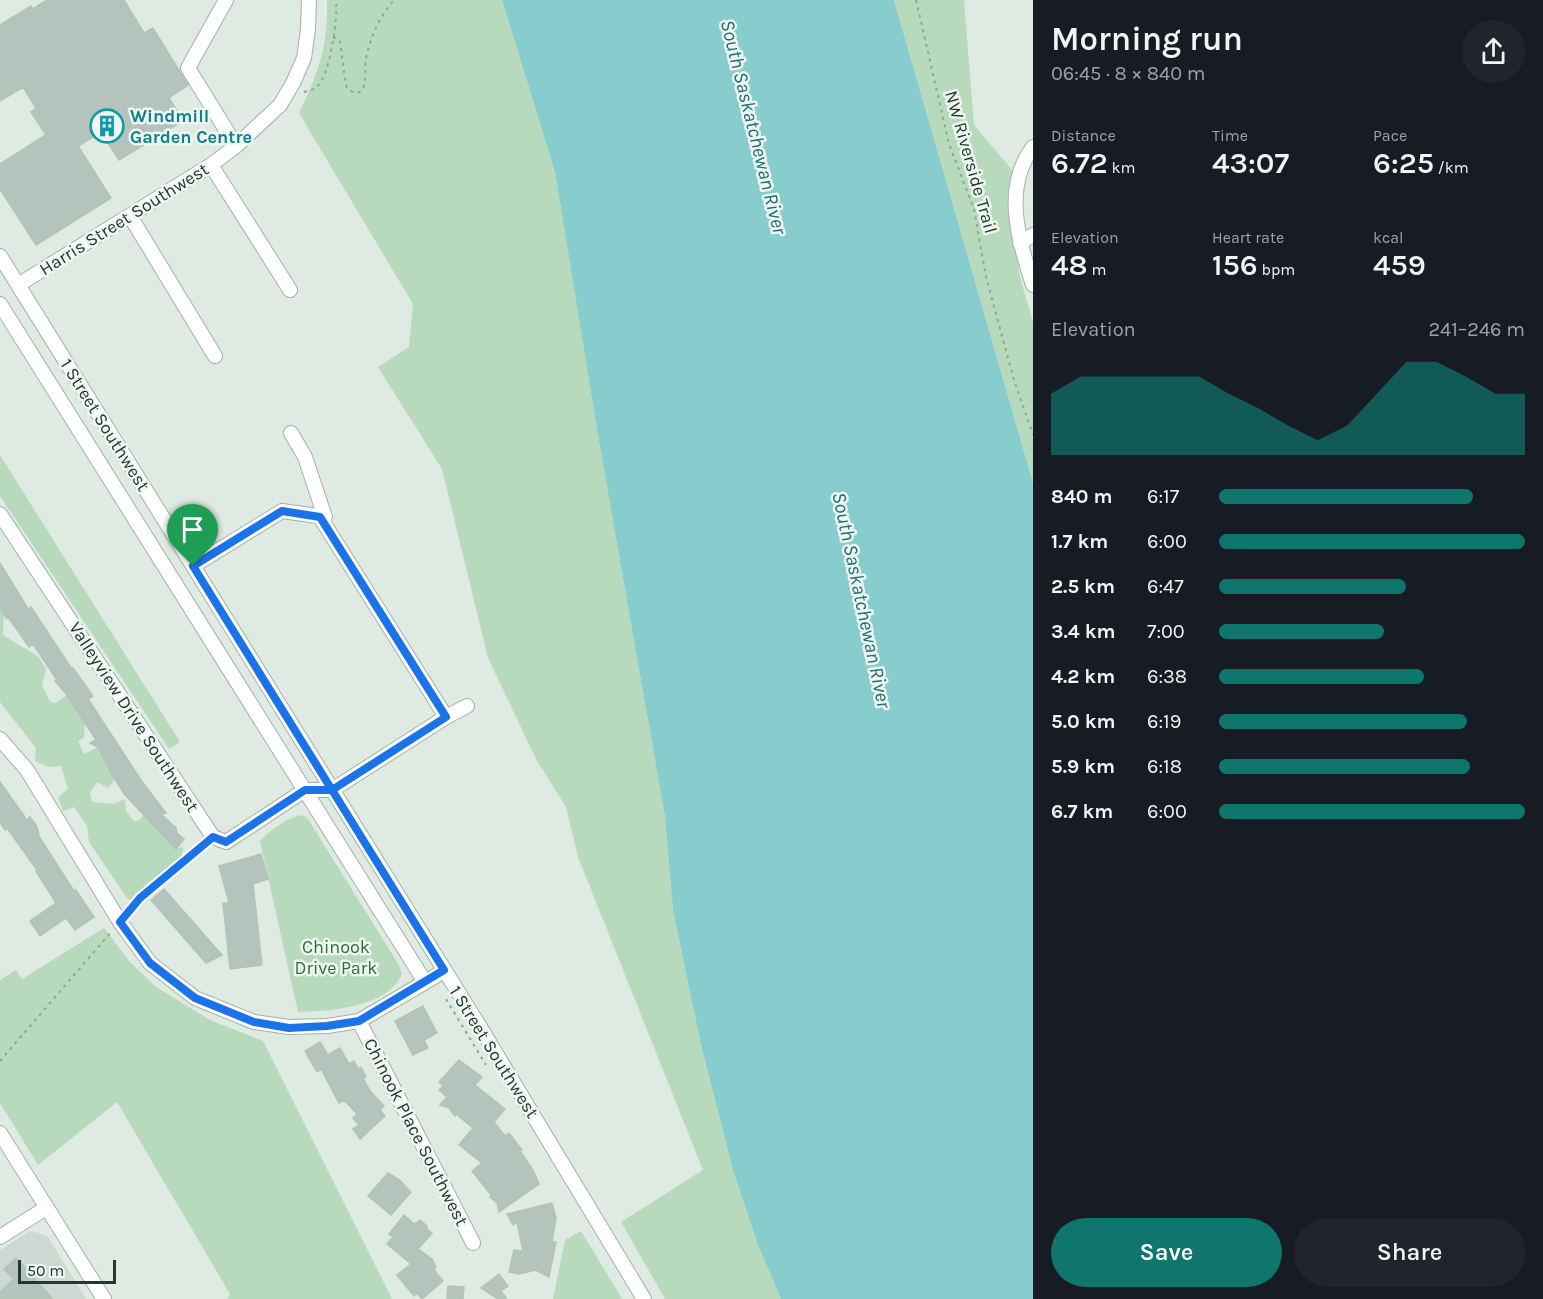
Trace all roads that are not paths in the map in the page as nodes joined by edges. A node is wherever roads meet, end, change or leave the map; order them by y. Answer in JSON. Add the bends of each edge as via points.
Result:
{"nodes":[{"id":1,"x":226,"y":0,"type":"edge"},
{"id":2,"x":309,"y":0,"type":"edge"},
{"id":3,"x":236,"y":146,"type":"junction"},
{"id":4,"x":1033,"y":147,"type":"edge"},
{"id":5,"x":211,"y":165,"type":"junction"},
{"id":6,"x":130,"y":216,"type":"junction"},
{"id":7,"x":1033,"y":235,"type":"edge"},
{"id":8,"x":1020,"y":243,"type":"junction"},
{"id":9,"x":0,"y":256,"type":"edge"},
{"id":10,"x":18,"y":285,"type":"junction"},
{"id":11,"x":1033,"y":285,"type":"edge"},
{"id":12,"x":290,"y":290,"type":"dead end"},
{"id":13,"x":0,"y":304,"type":"edge"},
{"id":14,"x":215,"y":356,"type":"dead end"},
{"id":15,"x":291,"y":433,"type":"dead end"},
{"id":16,"x":0,"y":514,"type":"edge"},
{"id":17,"x":320,"y":517,"type":"junction"},
{"id":18,"x":193,"y":566,"type":"junction"},
{"id":19,"x":466,"y":706,"type":"dead end"},
{"id":20,"x":446,"y":717,"type":"junction"},
{"id":21,"x":0,"y":739,"type":"edge"},
{"id":22,"x":305,"y":790,"type":"junction"},
{"id":23,"x":332,"y":790,"type":"junction"},
{"id":24,"x":444,"y":970,"type":"junction"},
{"id":25,"x":425,"y":982,"type":"junction"},
{"id":26,"x":359,"y":1021,"type":"junction"},
{"id":27,"x":0,"y":1133,"type":"edge"},
{"id":28,"x":46,"y":1208,"type":"junction"},
{"id":29,"x":0,"y":1237,"type":"edge"},
{"id":30,"x":473,"y":1243,"type":"dead end"},
{"id":31,"x":104,"y":1299,"type":"edge"},
{"id":32,"x":644,"y":1299,"type":"edge"}],
"edges":[{"from":1,"to":3,"type":"street","via":[[189,68]]},
{"from":2,"to":3,"type":"street","name":"Harris Street Southwest","via":[[304,58],[294,82],[280,105]]},
{"from":3,"to":5,"type":"street","name":"Harris Street Southwest"},
{"from":4,"to":8,"type":"street","via":[[1020,169],[1016,186]]},
{"from":5,"to":6,"type":"street","name":"Harris Street Southwest"},
{"from":5,"to":12,"type":"street"},
{"from":6,"to":10,"type":"street","name":"Harris Street Southwest"},
{"from":6,"to":14,"type":"street"},
{"from":7,"to":8,"type":"street"},
{"from":8,"to":11,"type":"street"},
{"from":9,"to":10,"type":"street","name":"1 Street Southwest"},
{"from":10,"to":18,"type":"street","name":"1 Street Southwest"},
{"from":13,"to":22,"type":"street","name":"1 Street Southwest"},
{"from":15,"to":17,"type":"street","via":[[305,457],[325,517]]},
{"from":16,"to":22,"type":"street","name":"Valleyview Drive Southwest","via":[[213,837],[226,842]]},
{"from":17,"to":18,"type":"street","via":[[282,511]]},
{"from":17,"to":20,"type":"street"},
{"from":18,"to":23,"type":"street","name":"1 Street Southwest"},
{"from":19,"to":20,"type":"street"},
{"from":20,"to":23,"type":"street"},
{"from":21,"to":26,"type":"street","via":[[27,770],[120,922],[150,963],[195,998],[254,1022],[289,1028]]},
{"from":22,"to":23,"type":"street"},
{"from":22,"to":25,"type":"street","name":"1 Street Southwest"},
{"from":23,"to":24,"type":"street","name":"1 Street Southwest"},
{"from":24,"to":25,"type":"street"},
{"from":24,"to":32,"type":"street","name":"1 Street Southwest"},
{"from":25,"to":26,"type":"street"},
{"from":26,"to":30,"type":"street","name":"Chinook Place Southwest"},
{"from":27,"to":28,"type":"street"},
{"from":28,"to":29,"type":"street"},
{"from":28,"to":31,"type":"street"}]}
